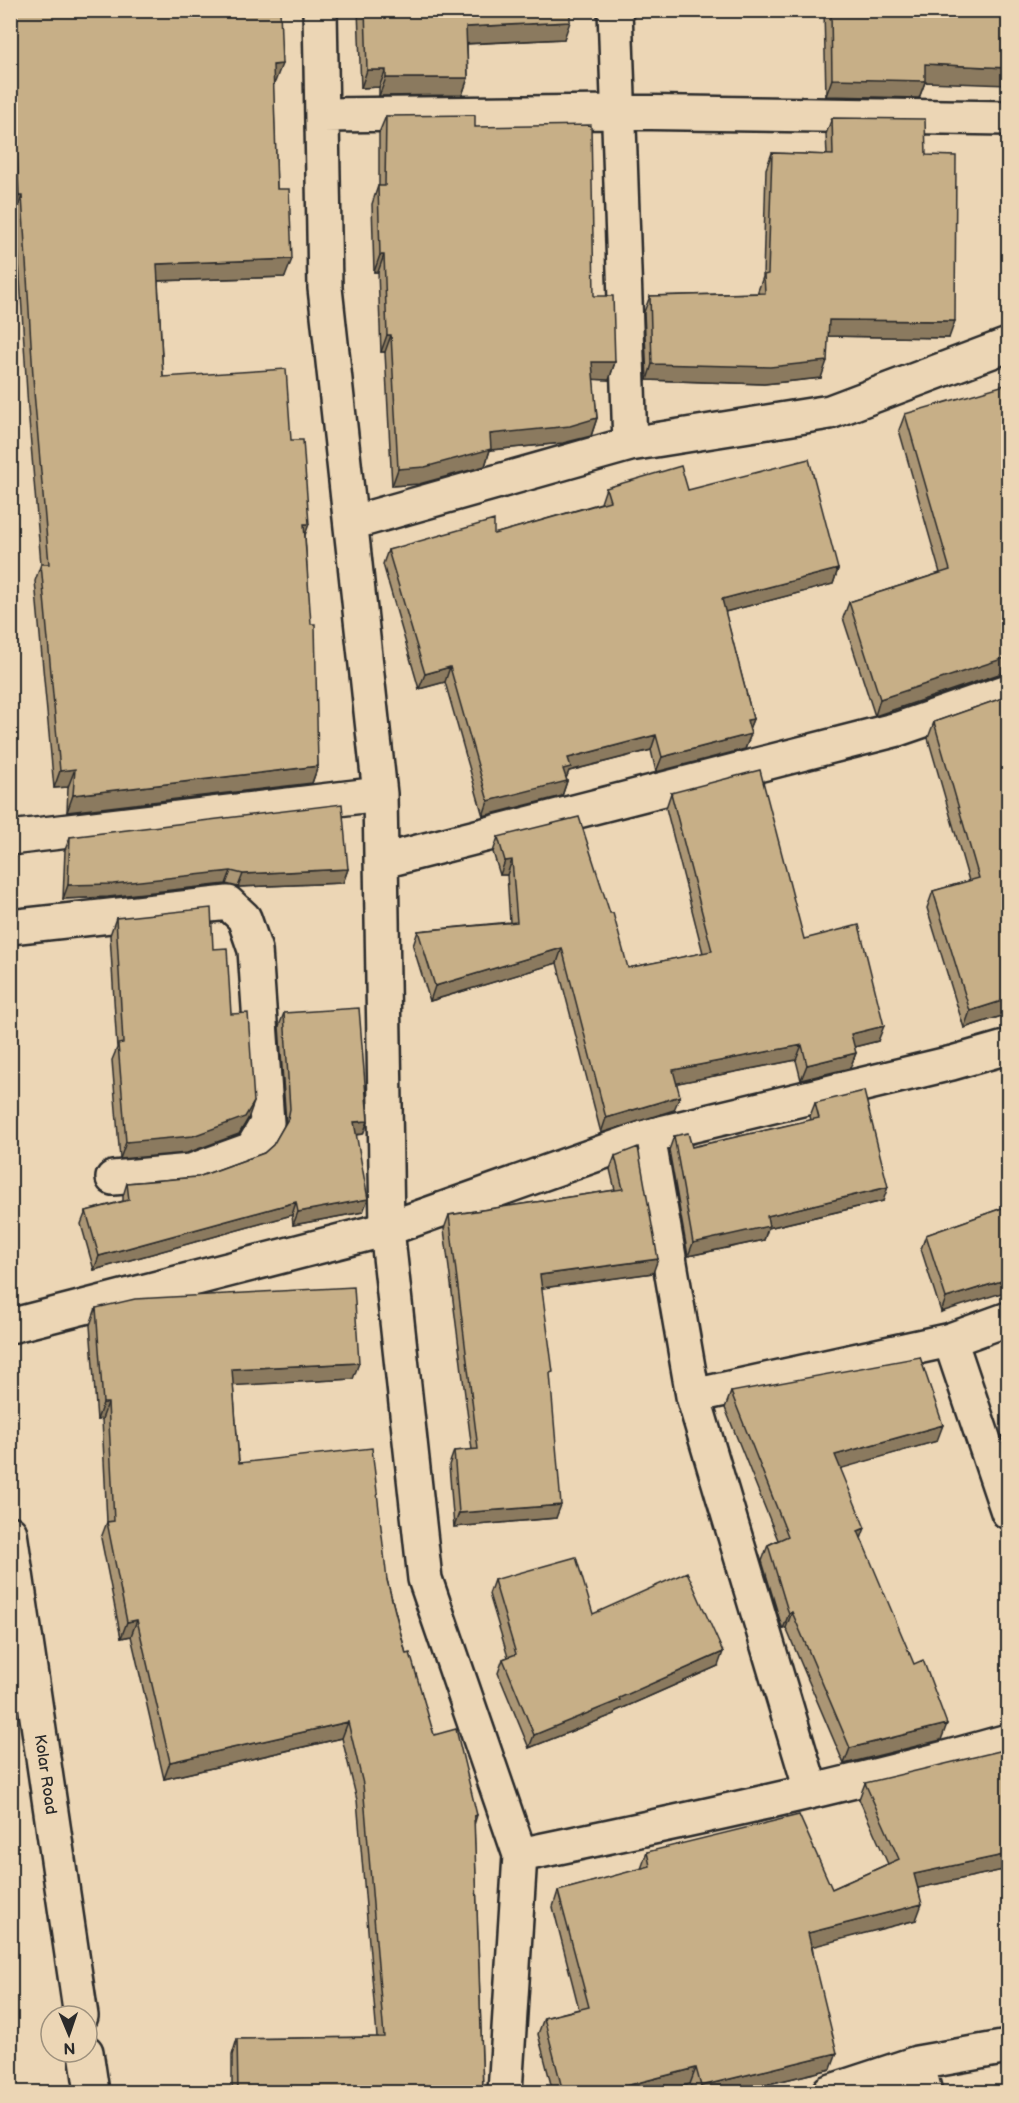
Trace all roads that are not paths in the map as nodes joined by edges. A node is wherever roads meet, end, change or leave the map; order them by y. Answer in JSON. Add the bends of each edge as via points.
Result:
{"nodes":[{"id":1,"x":320,"y":10,"type":"edge"},
{"id":2,"x":615,"y":10,"type":"edge"},
{"id":3,"x":616,"y":112,"type":"junction"},
{"id":4,"x":322,"y":115,"type":"junction"},
{"id":5,"x":1008,"y":118,"type":"edge"},
{"id":6,"x":1008,"y":345,"type":"edge"},
{"id":7,"x":630,"y":444,"type":"junction"},
{"id":8,"x":351,"y":523,"type":"junction"},
{"id":9,"x":1008,"y":691,"type":"edge"},
{"id":10,"x":380,"y":794,"type":"junction"},
{"id":11,"x":10,"y":838,"type":"edge"},
{"id":12,"x":383,"y":861,"type":"junction"},
{"id":13,"x":10,"y":927,"type":"edge"},
{"id":14,"x":1008,"y":1047,"type":"edge"},
{"id":15,"x":648,"y":1136,"type":"junction"},
{"id":16,"x":113,"y":1178,"type":"dead end"},
{"id":17,"x":387,"y":1229,"type":"junction"},
{"id":18,"x":1008,"y":1319,"type":"edge"},
{"id":19,"x":10,"y":1326,"type":"edge"},
{"id":20,"x":950,"y":1340,"type":"junction"},
{"id":21,"x":693,"y":1396,"type":"junction"},
{"id":22,"x":1008,"y":1512,"type":"edge"},
{"id":23,"x":10,"y":1533,"type":"edge"},
{"id":24,"x":1008,"y":1741,"type":"edge"},
{"id":25,"x":811,"y":1790,"type":"junction"},
{"id":26,"x":520,"y":1855,"type":"junction"},
{"id":27,"x":79,"y":2004,"type":"edge"},
{"id":28,"x":1008,"y":2047,"type":"edge"},
{"id":29,"x":88,"y":2064,"type":"edge"},
{"id":30,"x":921,"y":2078,"type":"edge"},
{"id":31,"x":92,"y":2092,"type":"edge"},
{"id":32,"x":505,"y":2092,"type":"edge"},
{"id":33,"x":829,"y":2092,"type":"edge"}],
"edges":[{"from":1,"to":4,"type":"street"},
{"from":2,"to":3,"type":"street"},
{"from":3,"to":4,"type":"street"},
{"from":3,"to":5,"type":"street"},
{"from":3,"to":7,"type":"street"},
{"from":4,"to":8,"type":"street","via":[[325,288]]},
{"from":6,"to":7,"type":"street","via":[[830,412]]},
{"from":7,"to":8,"type":"street"},
{"from":8,"to":10,"type":"street"},
{"from":9,"to":12,"type":"street","via":[[898,729]]},
{"from":10,"to":11,"type":"street"},
{"from":10,"to":12,"type":"street"},
{"from":12,"to":17,"type":"street"},
{"from":13,"to":16,"type":"street","via":[[228,903],[244,918],[255,950],[267,1124],[252,1149],[191,1171]]},
{"from":14,"to":15,"type":"street"},
{"from":15,"to":17,"type":"street"},
{"from":15,"to":21,"type":"street"},
{"from":17,"to":19,"type":"street"},
{"from":17,"to":26,"type":"street","via":[[425,1579]]},
{"from":18,"to":20,"type":"street"},
{"from":20,"to":21,"type":"street"},
{"from":20,"to":22,"type":"street"},
{"from":21,"to":25,"type":"street"},
{"from":23,"to":27,"type":"street","name":"Kolar Road"},
{"from":24,"to":25,"type":"street"},
{"from":25,"to":26,"type":"street"},
{"from":26,"to":32,"type":"street"},
{"from":28,"to":30,"type":"street"},
{"from":29,"to":31,"type":"street"},
{"from":30,"to":33,"type":"street"}]}
